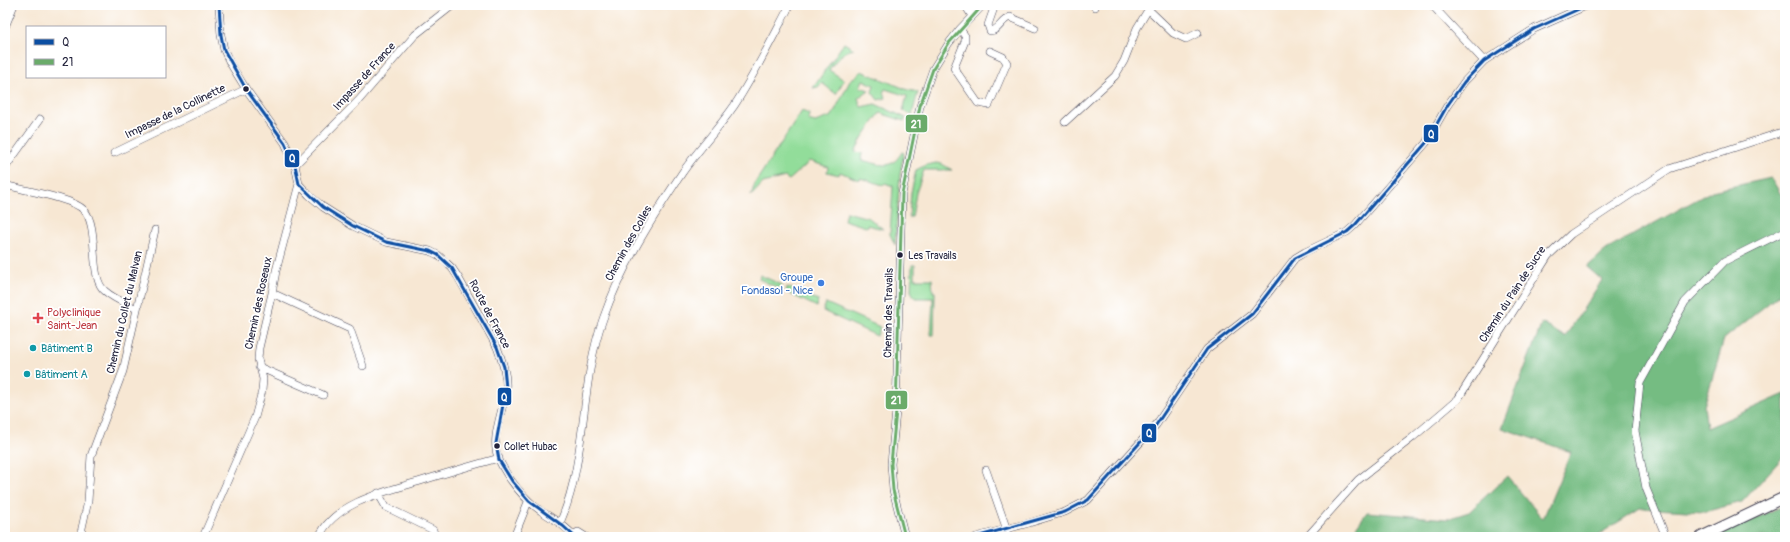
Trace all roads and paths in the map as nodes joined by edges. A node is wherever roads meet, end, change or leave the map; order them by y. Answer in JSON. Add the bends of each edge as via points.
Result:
{"nodes":[{"id":1,"x":14,"y":5,"type":"edge"},
{"id":2,"x":219,"y":5,"type":"edge"},
{"id":3,"x":453,"y":5,"type":"edge"},
{"id":4,"x":790,"y":5,"type":"edge"},
{"id":5,"x":965,"y":5,"type":"edge"},
{"id":6,"x":983,"y":5,"type":"edge"},
{"id":7,"x":995,"y":5,"type":"edge"},
{"id":8,"x":1432,"y":5,"type":"edge"},
{"id":9,"x":1588,"y":5,"type":"edge"},
{"id":10,"x":1149,"y":7,"type":"edge"},
{"id":11,"x":972,"y":16,"type":"junction"},
{"id":12,"x":5,"y":27,"type":"edge"},
{"id":13,"x":1036,"y":28,"type":"dead end"},
{"id":14,"x":960,"y":29,"type":"junction"},
{"id":15,"x":1198,"y":33,"type":"dead end"},
{"id":16,"x":990,"y":51,"type":"dead end"},
{"id":17,"x":1484,"y":61,"type":"junction"},
{"id":18,"x":246,"y":89,"type":"junction"},
{"id":19,"x":40,"y":119,"type":"dead end"},
{"id":20,"x":1065,"y":122,"type":"dead end"},
{"id":21,"x":1785,"y":131,"type":"edge"},
{"id":22,"x":114,"y":153,"type":"dead end"},
{"id":23,"x":295,"y":165,"type":"junction"},
{"id":24,"x":5,"y":168,"type":"edge"},
{"id":25,"x":299,"y":184,"type":"junction"},
{"id":26,"x":5,"y":185,"type":"edge"},
{"id":27,"x":154,"y":230,"type":"dead end"},
{"id":28,"x":1785,"y":231,"type":"edge"},
{"id":29,"x":272,"y":293,"type":"junction"},
{"id":30,"x":137,"y":309,"type":"junction"},
{"id":31,"x":363,"y":366,"type":"dead end"},
{"id":32,"x":259,"y":367,"type":"junction"},
{"id":33,"x":323,"y":395,"type":"dead end"},
{"id":34,"x":498,"y":458,"type":"junction"},
{"id":35,"x":986,"y":470,"type":"dead end"},
{"id":36,"x":378,"y":493,"type":"junction"},
{"id":37,"x":1785,"y":498,"type":"edge"},
{"id":38,"x":528,"y":502,"type":"junction"},
{"id":39,"x":560,"y":523,"type":"junction"},
{"id":40,"x":1007,"y":530,"type":"junction"},
{"id":41,"x":574,"y":536,"type":"edge"},
{"id":42,"x":80,"y":537,"type":"edge"},
{"id":43,"x":203,"y":537,"type":"edge"},
{"id":44,"x":319,"y":537,"type":"edge"},
{"id":45,"x":435,"y":537,"type":"edge"},
{"id":46,"x":514,"y":537,"type":"edge"},
{"id":47,"x":586,"y":537,"type":"edge"},
{"id":48,"x":905,"y":537,"type":"edge"},
{"id":49,"x":976,"y":537,"type":"edge"},
{"id":50,"x":1307,"y":537,"type":"edge"},
{"id":51,"x":1666,"y":537,"type":"edge"},
{"id":52,"x":1701,"y":537,"type":"edge"}],
"edges":[{"from":1,"to":12,"type":"street"},
{"from":2,"to":18,"type":"street","via":[[224,50]]},
{"from":3,"to":23,"type":"street","name":"Impasse de France","via":[[415,35],[359,100]]},
{"from":4,"to":39,"type":"street","name":"Chemin des Colles","via":[[743,91],[682,173],[622,274],[598,337],[585,404],[578,464]]},
{"from":5,"to":11,"type":"street"},
{"from":6,"to":11,"type":"street","name":"Chemin des Travails"},
{"from":7,"to":13,"type":"street","via":[[988,25],[990,31],[997,29],[1010,17]]},
{"from":8,"to":17,"type":"street"},
{"from":9,"to":17,"type":"street","via":[[1534,29]]},
{"from":10,"to":15,"type":"street","via":[[1173,33],[1186,39]]},
{"from":10,"to":20,"type":"street","via":[[1136,28],[1124,61],[1115,76]]},
{"from":11,"to":14,"type":"street","name":"Chemin des Travails"},
{"from":14,"to":16,"type":"street","via":[[965,40],[954,68],[978,103],[989,105],[1006,63],[1003,58]]},
{"from":14,"to":48,"type":"street","name":"Chemin des Travails","via":[[939,57],[926,88],[902,194],[896,411],[891,464],[893,490]]},
{"from":17,"to":40,"type":"street","via":[[1464,82],[1447,106],[1426,143],[1355,224],[1346,232],[1295,258],[1252,314],[1207,350],[1156,425],[1096,493],[1077,507]]},
{"from":18,"to":22,"type":"street","name":"Impasse de la Collinette"},
{"from":18,"to":23,"type":"street","via":[[285,143]]},
{"from":19,"to":24,"type":"street"},
{"from":21,"to":50,"type":"street","name":"Chemin du Pain de Sucre","via":[[1669,169],[1571,234],[1548,256],[1458,399],[1358,480]]},
{"from":23,"to":25,"type":"street"},
{"from":25,"to":29,"type":"street","name":"Chemin des Roseaux"},
{"from":25,"to":34,"type":"street","name":"Route de France","via":[[323,207],[353,226],[386,242],[430,251],[452,268],[497,347],[502,361],[506,386],[496,434]]},
{"from":26,"to":30,"type":"street","via":[[74,203],[84,210],[90,222],[98,281],[104,291]]},
{"from":27,"to":30,"type":"street","name":"Chemin du Collet du Malvan"},
{"from":28,"to":51,"type":"street","via":[[1725,261],[1685,302],[1640,383],[1635,431],[1646,488]]},
{"from":29,"to":31,"type":"street","via":[[350,329]]},
{"from":29,"to":32,"type":"street","name":"Chemin des Roseaux","via":[[259,348]]},
{"from":30,"to":42,"type":"street","name":"Chemin du Collet du Malvan","via":[[123,371],[91,456],[88,500]]},
{"from":32,"to":33,"type":"street"},
{"from":32,"to":43,"type":"street","name":"Chemin des Roseaux","via":[[263,379],[255,417]]},
{"from":34,"to":36,"type":"street"},
{"from":34,"to":38,"type":"street","name":"Route de France"},
{"from":35,"to":40,"type":"street"},
{"from":36,"to":44,"type":"street","via":[[334,517]]},
{"from":36,"to":45,"type":"street","via":[[386,507],[433,530]]},
{"from":37,"to":52,"type":"main road"},
{"from":38,"to":39,"type":"street","name":"Route de France"},
{"from":38,"to":46,"type":"street"},
{"from":39,"to":41,"type":"street","name":"Route de France"},
{"from":40,"to":49,"type":"street"},
{"from":41,"to":47,"type":"street","name":"Route de France","via":[[578,532]]}]}
